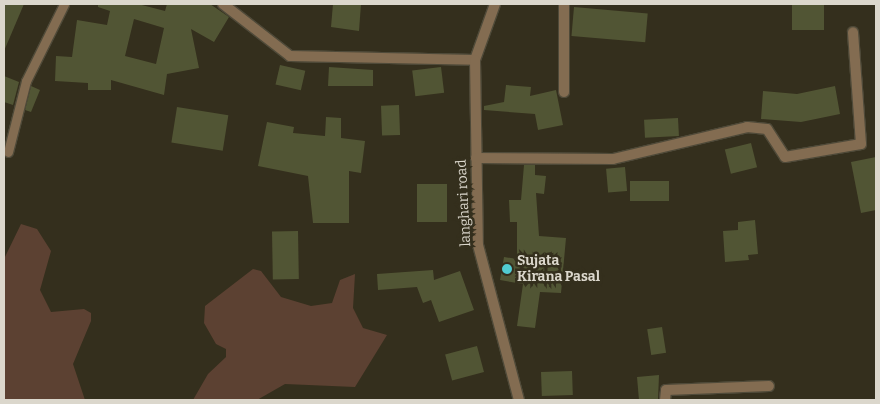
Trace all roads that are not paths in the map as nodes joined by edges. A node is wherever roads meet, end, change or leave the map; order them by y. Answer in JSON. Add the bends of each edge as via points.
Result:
{"nodes":[{"id":1,"x":64,"y":4,"type":"edge"},
{"id":2,"x":223,"y":4,"type":"edge"},
{"id":3,"x":494,"y":4,"type":"edge"},
{"id":4,"x":564,"y":4,"type":"edge"},
{"id":5,"x":853,"y":32,"type":"dead end"},
{"id":6,"x":474,"y":60,"type":"junction"},
{"id":7,"x":564,"y":92,"type":"dead end"},
{"id":8,"x":8,"y":152,"type":"dead end"},
{"id":9,"x":476,"y":158,"type":"junction"},
{"id":10,"x":769,"y":386,"type":"dead end"},
{"id":11,"x":519,"y":400,"type":"edge"},
{"id":12,"x":665,"y":400,"type":"edge"}],
"edges":[{"from":1,"to":8,"type":"lane","via":[[26,81]]},
{"from":2,"to":6,"type":"street","via":[[290,56]]},
{"from":3,"to":6,"type":"street","name":"langhari road"},
{"from":4,"to":7,"type":"street"},
{"from":5,"to":9,"type":"street","via":[[861,144],[784,157],[767,129],[747,127],[613,158]]},
{"from":6,"to":9,"type":"street","name":"langhari road"},
{"from":9,"to":11,"type":"street","name":"langhari road","via":[[478,245]]},
{"from":10,"to":12,"type":"street","via":[[666,390]]}]}
